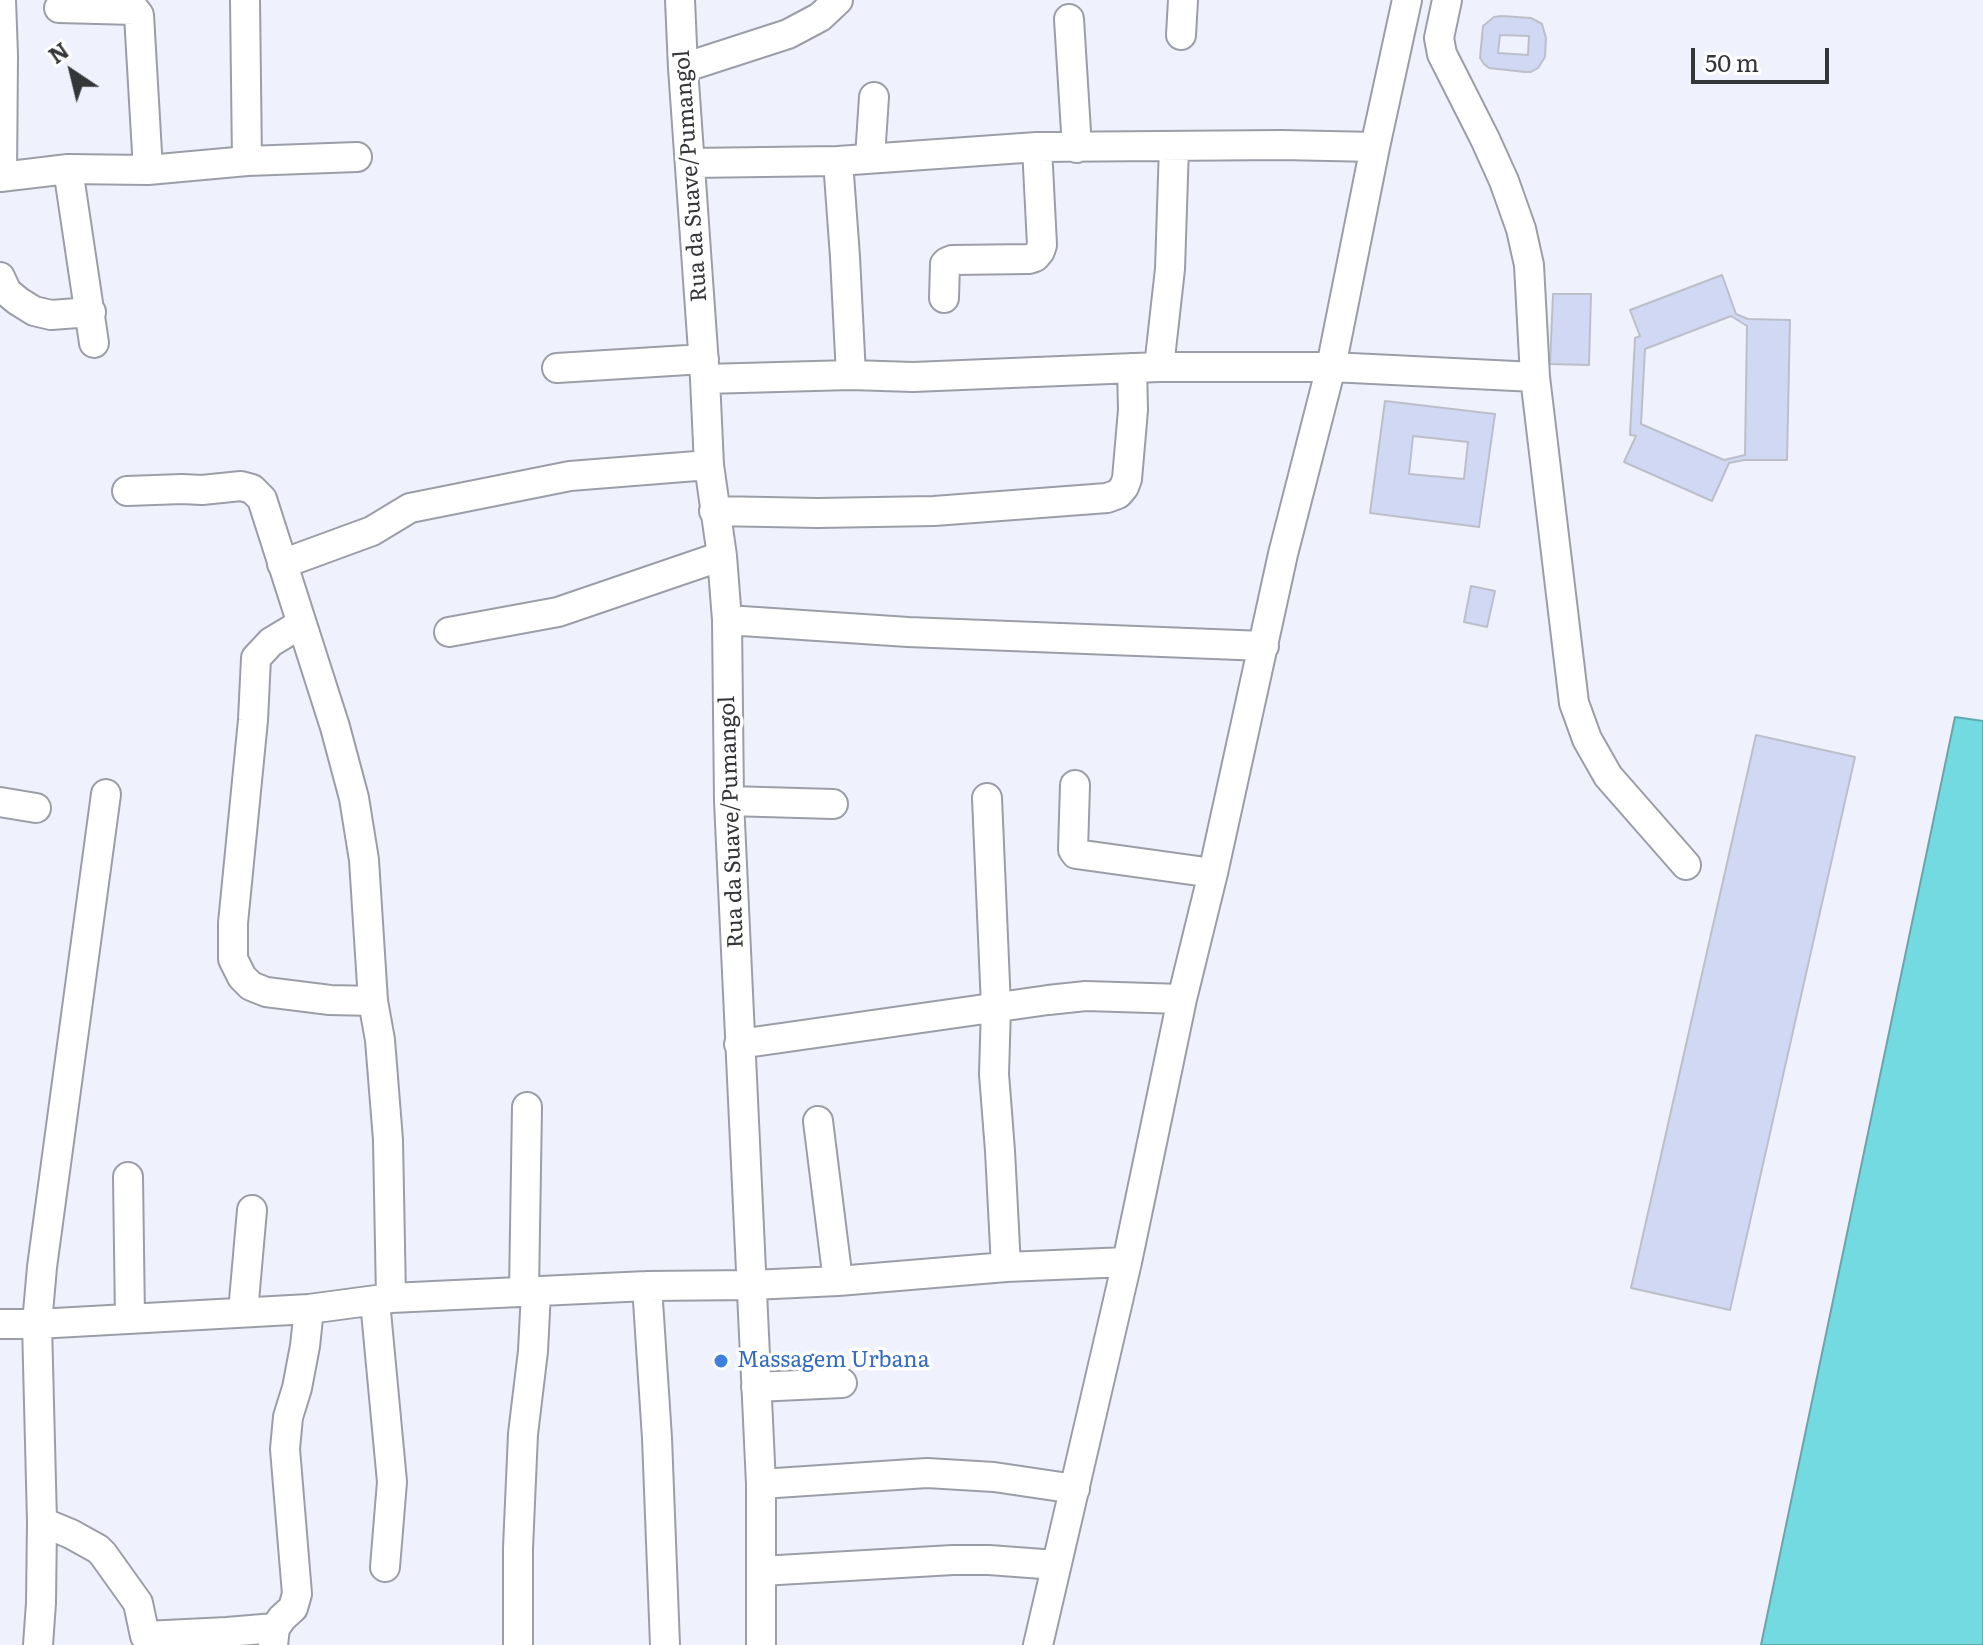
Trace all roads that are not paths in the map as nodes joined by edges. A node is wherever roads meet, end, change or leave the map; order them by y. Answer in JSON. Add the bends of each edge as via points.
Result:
{"nodes":[{"id":1,"x":1,"y":0,"type":"edge"},
{"id":2,"x":245,"y":0,"type":"edge"},
{"id":3,"x":680,"y":0,"type":"edge"},
{"id":4,"x":838,"y":0,"type":"edge"},
{"id":5,"x":1183,"y":0,"type":"edge"},
{"id":6,"x":1407,"y":0,"type":"edge"},
{"id":7,"x":1447,"y":0,"type":"edge"},
{"id":8,"x":59,"y":8,"type":"dead end"},
{"id":9,"x":1069,"y":19,"type":"dead end"},
{"id":10,"x":1181,"y":35,"type":"dead end"},
{"id":11,"x":683,"y":68,"type":"junction"},
{"id":12,"x":874,"y":97,"type":"dead end"},
{"id":13,"x":1174,"y":146,"type":"junction"},
{"id":14,"x":1037,"y":147,"type":"junction"},
{"id":15,"x":1375,"y":147,"type":"junction"},
{"id":16,"x":1077,"y":148,"type":"junction"},
{"id":17,"x":357,"y":157,"type":"dead end"},
{"id":18,"x":870,"y":157,"type":"junction"},
{"id":19,"x":247,"y":161,"type":"junction"},
{"id":20,"x":838,"y":161,"type":"junction"},
{"id":21,"x":690,"y":163,"type":"junction"},
{"id":22,"x":68,"y":169,"type":"junction"},
{"id":23,"x":148,"y":170,"type":"junction"},
{"id":24,"x":1,"y":177,"type":"edge"},
{"id":25,"x":0,"y":277,"type":"edge"},
{"id":26,"x":944,"y":298,"type":"dead end"},
{"id":27,"x":91,"y":312,"type":"junction"},
{"id":28,"x":94,"y":343,"type":"dead end"},
{"id":29,"x":1146,"y":367,"type":"junction"},
{"id":30,"x":1331,"y":367,"type":"junction"},
{"id":31,"x":557,"y":368,"type":"dead end"},
{"id":32,"x":705,"y":369,"type":"junction"},
{"id":33,"x":851,"y":375,"type":"junction"},
{"id":34,"x":1535,"y":377,"type":"junction"},
{"id":35,"x":709,"y":465,"type":"junction"},
{"id":36,"x":127,"y":491,"type":"dead end"},
{"id":37,"x":714,"y":511,"type":"junction"},
{"id":38,"x":722,"y":556,"type":"junction"},
{"id":39,"x":282,"y":564,"type":"junction"},
{"id":40,"x":727,"y":620,"type":"junction"},
{"id":41,"x":301,"y":624,"type":"junction"},
{"id":42,"x":449,"y":632,"type":"dead end"},
{"id":43,"x":1264,"y":646,"type":"junction"},
{"id":44,"x":1075,"y":785,"type":"dead end"},
{"id":45,"x":106,"y":794,"type":"dead end"},
{"id":46,"x":987,"y":798,"type":"dead end"},
{"id":47,"x":729,"y":801,"type":"junction"},
{"id":48,"x":0,"y":802,"type":"edge"},
{"id":49,"x":833,"y":804,"type":"dead end"},
{"id":50,"x":36,"y":808,"type":"dead end"},
{"id":51,"x":1686,"y":865,"type":"dead end"},
{"id":52,"x":1213,"y":873,"type":"junction"},
{"id":53,"x":1182,"y":999,"type":"junction"},
{"id":54,"x":373,"y":1001,"type":"junction"},
{"id":55,"x":996,"y":1007,"type":"junction"},
{"id":56,"x":739,"y":1044,"type":"junction"},
{"id":57,"x":527,"y":1107,"type":"dead end"},
{"id":58,"x":818,"y":1121,"type":"dead end"},
{"id":59,"x":128,"y":1177,"type":"dead end"},
{"id":60,"x":252,"y":1210,"type":"dead end"},
{"id":61,"x":1127,"y":1262,"type":"junction"},
{"id":62,"x":1006,"y":1267,"type":"junction"},
{"id":63,"x":838,"y":1281,"type":"junction"},
{"id":64,"x":752,"y":1285,"type":"junction"},
{"id":65,"x":647,"y":1286,"type":"junction"},
{"id":66,"x":530,"y":1292,"type":"junction"},
{"id":67,"x":383,"y":1300,"type":"junction"},
{"id":68,"x":309,"y":1309,"type":"junction"},
{"id":69,"x":243,"y":1312,"type":"junction"},
{"id":70,"x":130,"y":1319,"type":"junction"},
{"id":71,"x":0,"y":1324,"type":"edge"},
{"id":72,"x":37,"y":1324,"type":"junction"},
{"id":73,"x":842,"y":1383,"type":"dead end"},
{"id":74,"x":756,"y":1387,"type":"junction"},
{"id":75,"x":761,"y":1484,"type":"junction"},
{"id":76,"x":1075,"y":1489,"type":"junction"},
{"id":77,"x":42,"y":1522,"type":"junction"},
{"id":78,"x":1056,"y":1565,"type":"junction"},
{"id":79,"x":385,"y":1567,"type":"dead end"},
{"id":80,"x":761,"y":1571,"type":"junction"},
{"id":81,"x":274,"y":1637,"type":"edge"},
{"id":82,"x":38,"y":1645,"type":"edge"},
{"id":83,"x":518,"y":1645,"type":"edge"},
{"id":84,"x":665,"y":1645,"type":"edge"},
{"id":85,"x":761,"y":1645,"type":"edge"},
{"id":86,"x":1038,"y":1645,"type":"edge"}],
"edges":[{"from":1,"to":24,"type":"street"},
{"from":2,"to":19,"type":"street"},
{"from":3,"to":11,"type":"street","name":"Rua da Suave/Pumangol"},
{"from":4,"to":11,"type":"street","via":[[788,34]]},
{"from":5,"to":10,"type":"street"},
{"from":6,"to":15,"type":"street"},
{"from":7,"to":34,"type":"street","via":[[1439,38],[1442,54],[1504,181],[1521,229],[1529,265]]},
{"from":8,"to":23,"type":"street","via":[[135,10],[139,15]]},
{"from":9,"to":16,"type":"street"},
{"from":11,"to":21,"type":"street","name":"Rua da Suave/Pumangol"},
{"from":12,"to":18,"type":"street"},
{"from":13,"to":15,"type":"street"},
{"from":13,"to":16,"type":"street"},
{"from":13,"to":29,"type":"street","via":[[1170,269]]},
{"from":14,"to":16,"type":"street"},
{"from":14,"to":18,"type":"street"},
{"from":14,"to":26,"type":"street","via":[[1040,251],[1029,259],[947,262]]},
{"from":15,"to":30,"type":"street"},
{"from":17,"to":19,"type":"street"},
{"from":18,"to":20,"type":"street"},
{"from":19,"to":23,"type":"street"},
{"from":20,"to":21,"type":"street"},
{"from":20,"to":33,"type":"street"},
{"from":21,"to":32,"type":"street","name":"Rua da Suave/Pumangol"},
{"from":22,"to":23,"type":"street"},
{"from":22,"to":24,"type":"street"},
{"from":22,"to":27,"type":"street"},
{"from":25,"to":27,"type":"street","via":[[7,292],[34,311]]},
{"from":27,"to":28,"type":"street"},
{"from":29,"to":30,"type":"street"},
{"from":29,"to":33,"type":"street"},
{"from":29,"to":37,"type":"street","via":[[1133,410],[1127,479],[1118,494],[1107,498],[934,511]]},
{"from":30,"to":34,"type":"street"},
{"from":30,"to":43,"type":"street"},
{"from":31,"to":32,"type":"street"},
{"from":32,"to":33,"type":"street"},
{"from":32,"to":35,"type":"street","name":"Rua da Suave/Pumangol"},
{"from":34,"to":51,"type":"street","via":[[1574,703],[1608,776]]},
{"from":35,"to":37,"type":"street","name":"Rua da Suave/Pumangol"},
{"from":35,"to":39,"type":"street","via":[[570,476],[410,508],[372,531]]},
{"from":36,"to":39,"type":"street","via":[[252,489],[262,499]]},
{"from":37,"to":38,"type":"street","name":"Rua da Suave/Pumangol"},
{"from":38,"to":40,"type":"street","name":"Rua da Suave/Pumangol"},
{"from":38,"to":42,"type":"street","via":[[558,612]]},
{"from":39,"to":41,"type":"street"},
{"from":40,"to":43,"type":"street"},
{"from":40,"to":47,"type":"street","name":"Rua da Suave/Pumangol"},
{"from":41,"to":54,"type":"street","via":[[354,798],[364,860]]},
{"from":41,"to":54,"type":"street","via":[[256,658],[233,959],[242,977],[266,992]]},
{"from":43,"to":52,"type":"street"},
{"from":44,"to":52,"type":"street","via":[[1076,854]]},
{"from":45,"to":72,"type":"street"},
{"from":46,"to":55,"type":"street"},
{"from":47,"to":49,"type":"street"},
{"from":47,"to":56,"type":"street","name":"Rua da Suave/Pumangol"},
{"from":48,"to":50,"type":"street"},
{"from":52,"to":53,"type":"street"},
{"from":53,"to":55,"type":"street","via":[[1086,996]]},
{"from":53,"to":61,"type":"street"},
{"from":54,"to":67,"type":"street","via":[[388,1140]]},
{"from":55,"to":56,"type":"street"},
{"from":55,"to":62,"type":"street","via":[[994,1074]]},
{"from":56,"to":64,"type":"street","name":"Rua da Suave/Pumangol"},
{"from":57,"to":66,"type":"street"},
{"from":58,"to":63,"type":"street"},
{"from":59,"to":70,"type":"street"},
{"from":60,"to":69,"type":"street"},
{"from":61,"to":62,"type":"street"},
{"from":61,"to":76,"type":"street"},
{"from":62,"to":63,"type":"street"},
{"from":63,"to":64,"type":"street"},
{"from":64,"to":65,"type":"street"},
{"from":64,"to":74,"type":"street","name":"Rua da Suave/Pumangol"},
{"from":65,"to":66,"type":"street"},
{"from":65,"to":84,"type":"street"},
{"from":66,"to":67,"type":"street"},
{"from":66,"to":83,"type":"street","via":[[533,1351],[523,1434]]},
{"from":67,"to":68,"type":"street"},
{"from":67,"to":79,"type":"street","via":[[392,1482]]},
{"from":68,"to":69,"type":"street"},
{"from":68,"to":81,"type":"street","via":[[285,1449],[297,1594]]},
{"from":69,"to":70,"type":"street"},
{"from":70,"to":72,"type":"street"},
{"from":71,"to":72,"type":"street"},
{"from":72,"to":77,"type":"street"},
{"from":73,"to":74,"type":"street"},
{"from":74,"to":75,"type":"street","name":"Rua da Suave/Pumangol"},
{"from":75,"to":76,"type":"street","via":[[927,1473]]},
{"from":75,"to":80,"type":"street","name":"Rua da Suave/Pumangol"},
{"from":76,"to":78,"type":"street"},
{"from":77,"to":81,"type":"street","via":[[103,1554],[138,1603],[145,1636],[227,1632]]},
{"from":77,"to":82,"type":"street"},
{"from":78,"to":80,"type":"street","via":[[953,1560]]},
{"from":78,"to":86,"type":"street"},
{"from":80,"to":85,"type":"street","name":"Rua da Suave/Pumangol"}]}
